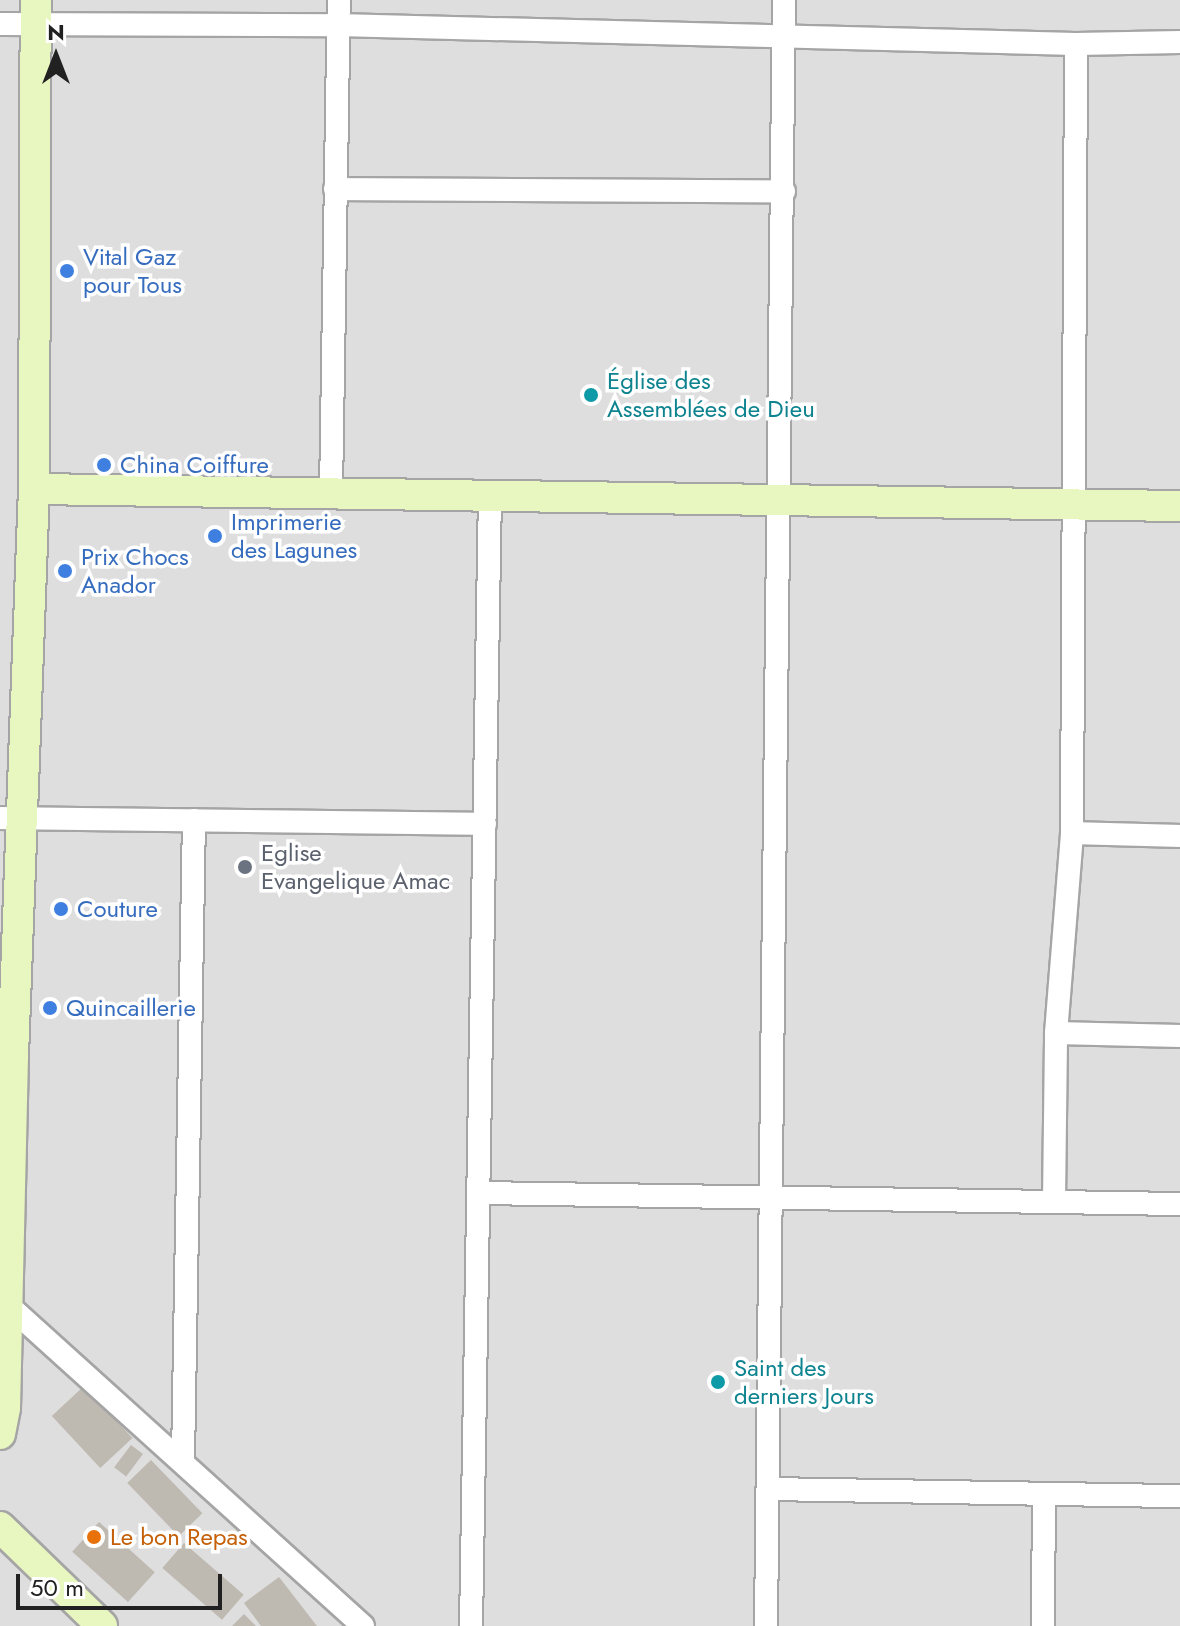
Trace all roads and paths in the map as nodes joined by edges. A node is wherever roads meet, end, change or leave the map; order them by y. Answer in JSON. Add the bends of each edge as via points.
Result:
{"nodes":[{"id":1,"x":339,"y":0,"type":"edge"},
{"id":2,"x":784,"y":0,"type":"edge"},
{"id":3,"x":36,"y":12,"type":"edge"},
{"id":4,"x":0,"y":24,"type":"edge"},
{"id":5,"x":338,"y":25,"type":"junction"},
{"id":6,"x":784,"y":38,"type":"junction"},
{"id":7,"x":1180,"y":42,"type":"edge"},
{"id":8,"x":1076,"y":44,"type":"junction"},
{"id":9,"x":335,"y":189,"type":"junction"},
{"id":10,"x":784,"y":191,"type":"junction"},
{"id":11,"x":34,"y":489,"type":"junction"},
{"id":12,"x":331,"y":493,"type":"junction"},
{"id":13,"x":490,"y":495,"type":"junction"},
{"id":14,"x":779,"y":500,"type":"junction"},
{"id":15,"x":1074,"y":505,"type":"junction"},
{"id":16,"x":1180,"y":506,"type":"edge"},
{"id":17,"x":11,"y":818,"type":"edge"},
{"id":18,"x":194,"y":820,"type":"junction"},
{"id":19,"x":485,"y":824,"type":"junction"},
{"id":20,"x":1072,"y":833,"type":"junction"},
{"id":21,"x":1180,"y":836,"type":"edge"},
{"id":22,"x":1056,"y":1033,"type":"junction"},
{"id":23,"x":1180,"y":1036,"type":"edge"},
{"id":24,"x":479,"y":1193,"type":"junction"},
{"id":25,"x":768,"y":1198,"type":"junction"},
{"id":26,"x":1054,"y":1202,"type":"junction"},
{"id":27,"x":1180,"y":1204,"type":"edge"},
{"id":28,"x":9,"y":1306,"type":"junction"},
{"id":29,"x":0,"y":1434,"type":"edge"},
{"id":30,"x":183,"y":1460,"type":"junction"},
{"id":31,"x":769,"y":1489,"type":"junction"},
{"id":32,"x":1044,"y":1494,"type":"junction"},
{"id":33,"x":1180,"y":1496,"type":"edge"},
{"id":34,"x":0,"y":1527,"type":"edge"},
{"id":35,"x":102,"y":1626,"type":"edge"},
{"id":36,"x":363,"y":1626,"type":"edge"},
{"id":37,"x":471,"y":1626,"type":"edge"},
{"id":38,"x":766,"y":1626,"type":"edge"},
{"id":39,"x":1043,"y":1626,"type":"edge"}],
"edges":[{"from":1,"to":5,"type":"street"},
{"from":2,"to":6,"type":"street"},
{"from":3,"to":4,"type":"street"},
{"from":3,"to":5,"type":"street"},
{"from":3,"to":11,"type":"street"},
{"from":5,"to":6,"type":"street"},
{"from":5,"to":9,"type":"street"},
{"from":6,"to":8,"type":"street"},
{"from":6,"to":10,"type":"street"},
{"from":7,"to":8,"type":"street"},
{"from":8,"to":15,"type":"street"},
{"from":9,"to":10,"type":"street"},
{"from":9,"to":12,"type":"street"},
{"from":10,"to":14,"type":"street"},
{"from":11,"to":12,"type":"street"},
{"from":11,"to":17,"type":"street"},
{"from":12,"to":13,"type":"street"},
{"from":13,"to":14,"type":"street"},
{"from":13,"to":19,"type":"street"},
{"from":14,"to":15,"type":"street"},
{"from":14,"to":25,"type":"street"},
{"from":15,"to":16,"type":"street"},
{"from":15,"to":20,"type":"street"},
{"from":17,"to":18,"type":"street"},
{"from":17,"to":28,"type":"street"},
{"from":18,"to":19,"type":"street"},
{"from":18,"to":30,"type":"street"},
{"from":19,"to":24,"type":"street"},
{"from":20,"to":21,"type":"street"},
{"from":20,"to":22,"type":"street"},
{"from":22,"to":23,"type":"street"},
{"from":22,"to":26,"type":"street"},
{"from":24,"to":25,"type":"street"},
{"from":24,"to":37,"type":"street"},
{"from":25,"to":26,"type":"street"},
{"from":25,"to":31,"type":"street"},
{"from":26,"to":27,"type":"street"},
{"from":28,"to":29,"type":"street"},
{"from":28,"to":30,"type":"street"},
{"from":30,"to":36,"type":"street"},
{"from":31,"to":32,"type":"street"},
{"from":31,"to":38,"type":"street"},
{"from":32,"to":33,"type":"street"},
{"from":32,"to":39,"type":"street"},
{"from":34,"to":35,"type":"street"}]}
